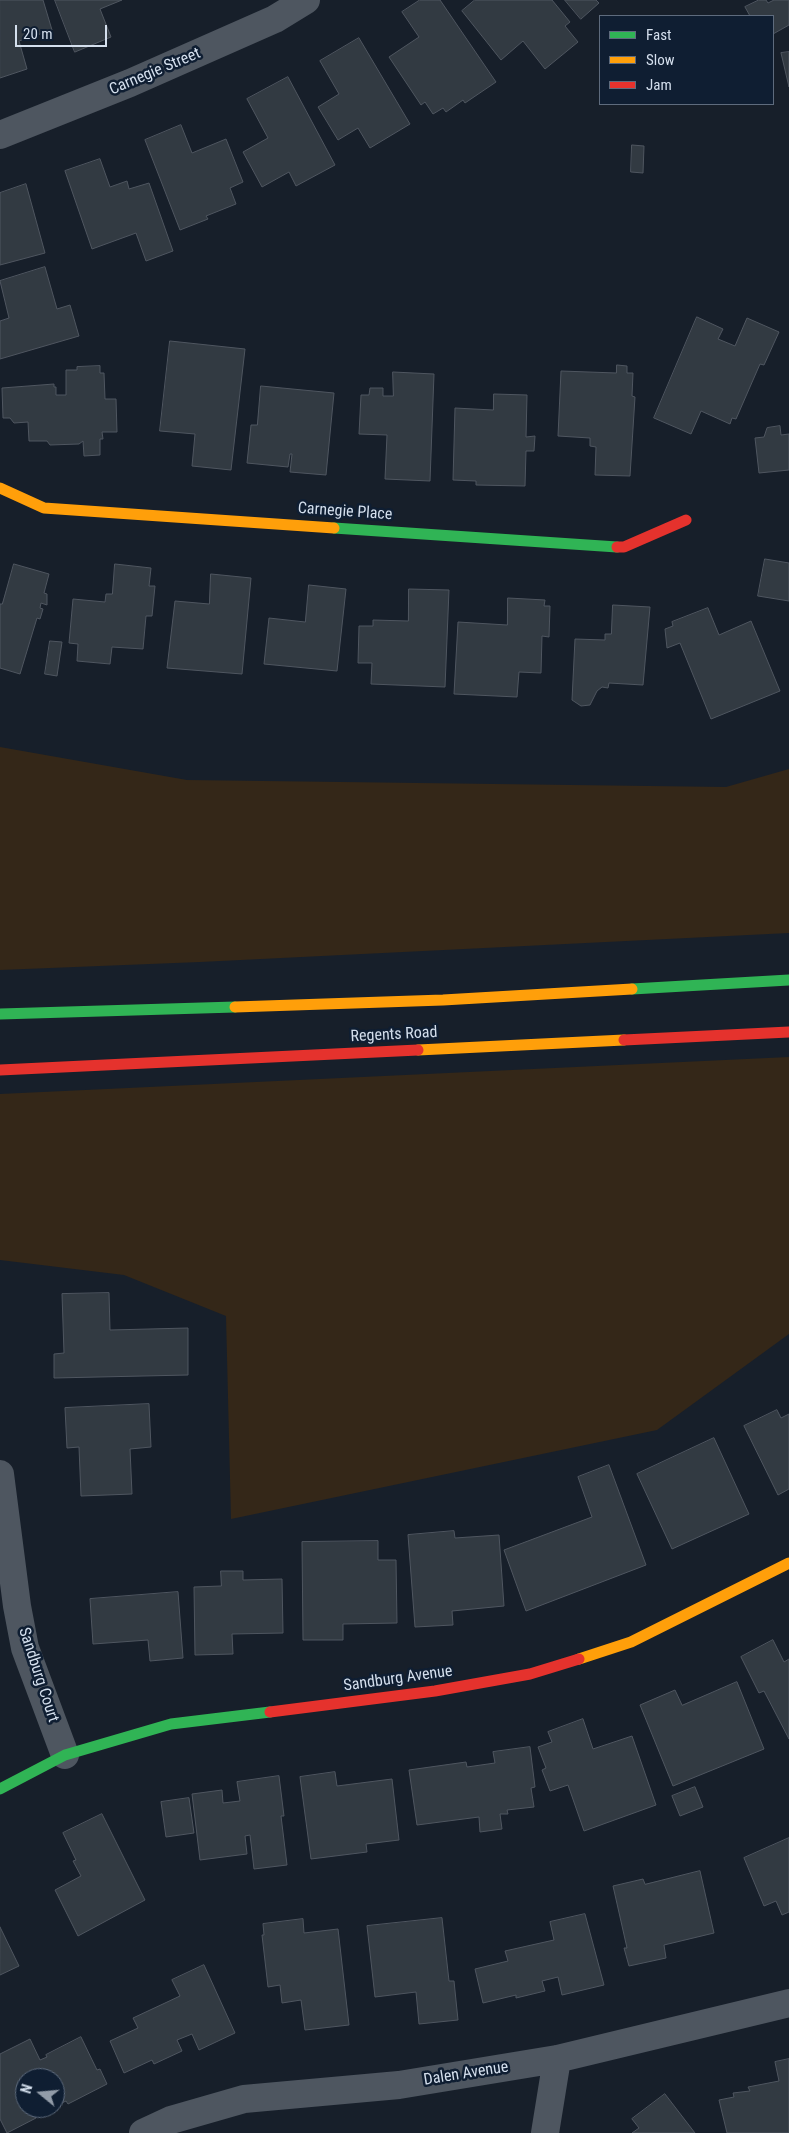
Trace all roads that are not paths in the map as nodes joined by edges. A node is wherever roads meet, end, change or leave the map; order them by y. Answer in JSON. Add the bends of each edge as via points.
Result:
{"nodes":[{"id":1,"x":306,"y":0,"type":"edge"},
{"id":2,"x":0,"y":135,"type":"edge"},
{"id":3,"x":0,"y":488,"type":"edge"},
{"id":4,"x":686,"y":520,"type":"dead end"},
{"id":5,"x":789,"y":980,"type":"edge"},
{"id":6,"x":0,"y":1014,"type":"edge"},
{"id":7,"x":789,"y":1032,"type":"edge"},
{"id":8,"x":0,"y":1070,"type":"edge"},
{"id":9,"x":0,"y":1474,"type":"edge"},
{"id":10,"x":789,"y":1563,"type":"edge"},
{"id":11,"x":65,"y":1755,"type":"junction"},
{"id":12,"x":0,"y":1789,"type":"edge"},
{"id":13,"x":789,"y":2003,"type":"edge"},
{"id":14,"x":557,"y":2059,"type":"junction"},
{"id":15,"x":143,"y":2133,"type":"edge"},
{"id":16,"x":545,"y":2133,"type":"edge"}],
"edges":[{"from":1,"to":2,"type":"street","name":"Carnegie Street","via":[[275,19],[176,63]]},
{"from":3,"to":4,"type":"main road","name":"Carnegie Place","via":[[44,508],[624,547]]},
{"from":5,"to":6,"type":"main road","name":"Regents Road","via":[[443,1000]]},
{"from":7,"to":8,"type":"main road","name":"Regents Road"},
{"from":9,"to":11,"type":"street","name":"Sandburg Court","via":[[25,1648]]},
{"from":10,"to":11,"type":"main road","name":"Sandburg Avenue","via":[[631,1642],[530,1674],[435,1691],[171,1724]]},
{"from":11,"to":12,"type":"main road","name":"Sandburg Avenue"},
{"from":13,"to":14,"type":"street","name":"Dalen Avenue"},
{"from":14,"to":15,"type":"street","name":"Dalen Avenue","via":[[399,2085],[244,2099],[171,2120]]},
{"from":14,"to":16,"type":"street"}]}
